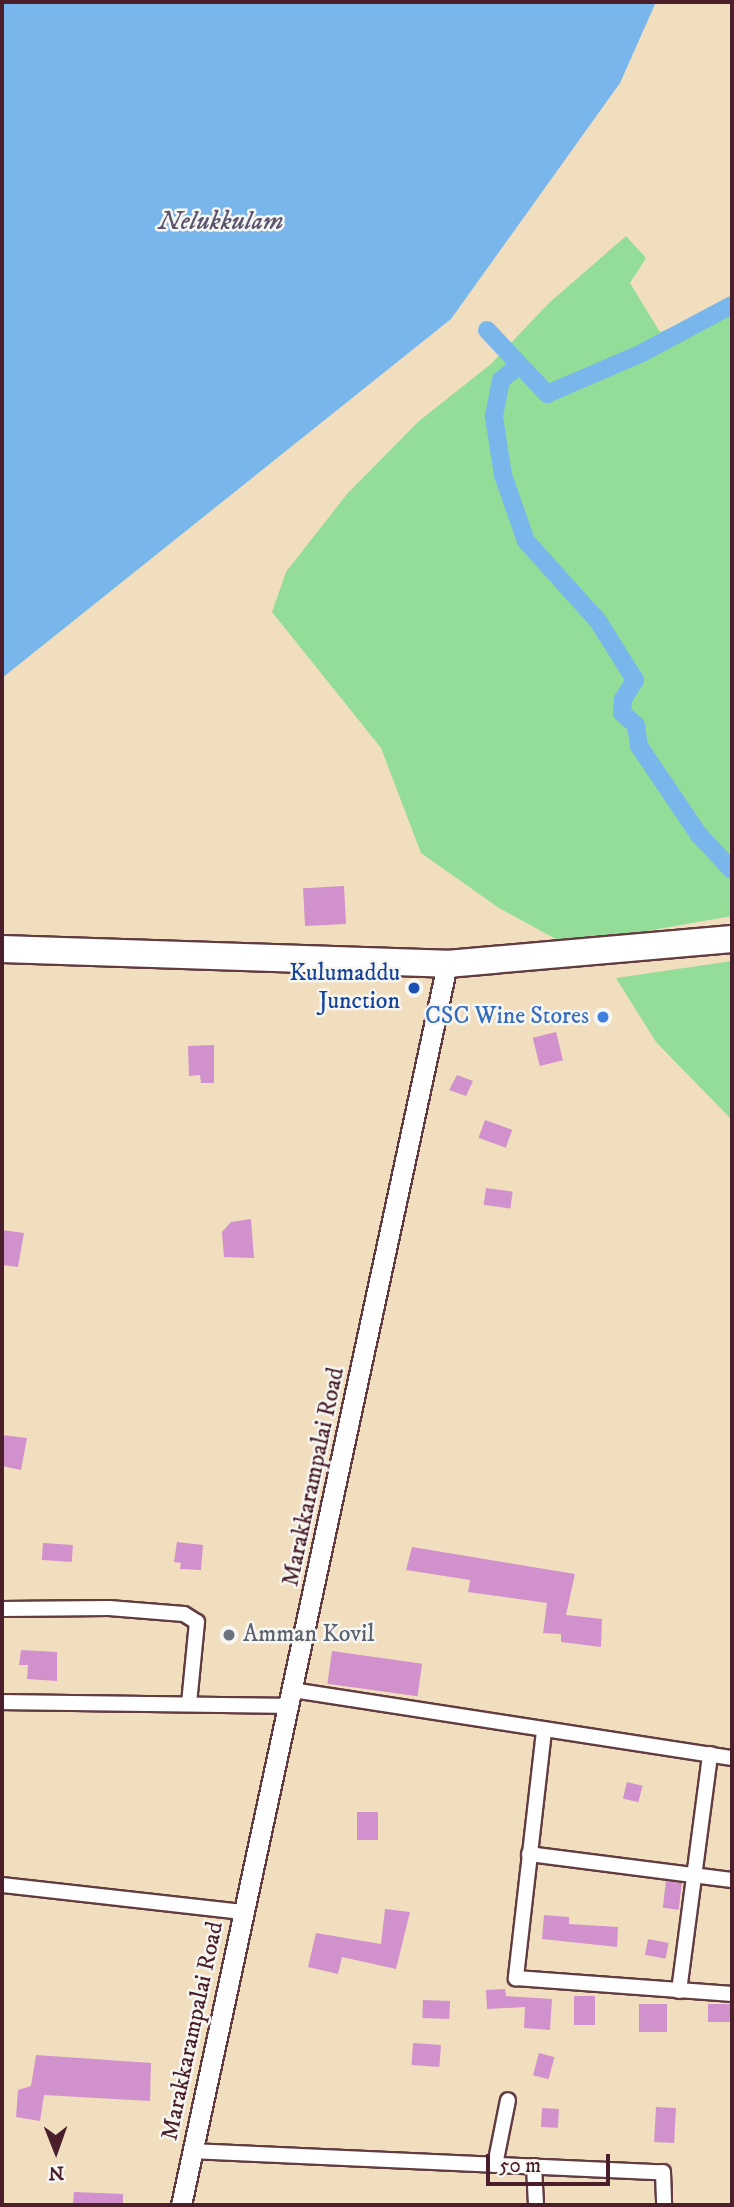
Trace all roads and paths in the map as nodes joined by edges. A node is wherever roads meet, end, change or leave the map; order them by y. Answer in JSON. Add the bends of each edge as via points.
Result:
{"nodes":[{"id":1,"x":732,"y":939,"type":"edge"},
{"id":2,"x":2,"y":949,"type":"edge"},
{"id":3,"x":447,"y":964,"type":"junction"},
{"id":4,"x":2,"y":1609,"type":"edge"},
{"id":5,"x":291,"y":1698,"type":"junction"},
{"id":6,"x":2,"y":1702,"type":"edge"},
{"id":7,"x":189,"y":1703,"type":"junction"},
{"id":8,"x":544,"y":1731,"type":"junction"},
{"id":9,"x":710,"y":1754,"type":"junction"},
{"id":10,"x":732,"y":1758,"type":"edge"},
{"id":11,"x":529,"y":1854,"type":"junction"},
{"id":12,"x":692,"y":1875,"type":"junction"},
{"id":13,"x":732,"y":1880,"type":"edge"},
{"id":14,"x":2,"y":1885,"type":"edge"},
{"id":15,"x":244,"y":1912,"type":"junction"},
{"id":16,"x":679,"y":1991,"type":"junction"},
{"id":17,"x":732,"y":1994,"type":"edge"},
{"id":18,"x":508,"y":2100,"type":"dead end"},
{"id":19,"x":192,"y":2151,"type":"junction"},
{"id":20,"x":495,"y":2165,"type":"junction"},
{"id":21,"x":534,"y":2166,"type":"junction"},
{"id":22,"x":181,"y":2205,"type":"edge"},
{"id":23,"x":536,"y":2205,"type":"edge"},
{"id":24,"x":664,"y":2205,"type":"edge"}],
"edges":[{"from":1,"to":3,"type":"highway"},
{"from":2,"to":3,"type":"highway"},
{"from":3,"to":5,"type":"street","name":"Marakkarampalai Road"},
{"from":4,"to":7,"type":"street","via":[[109,1608],[184,1614],[197,1622]]},
{"from":5,"to":7,"type":"street"},
{"from":5,"to":8,"type":"street"},
{"from":5,"to":15,"type":"street","name":"Marakkarampalai Road"},
{"from":6,"to":7,"type":"street"},
{"from":8,"to":9,"type":"street"},
{"from":8,"to":11,"type":"street"},
{"from":9,"to":10,"type":"street"},
{"from":9,"to":12,"type":"street"},
{"from":11,"to":12,"type":"street"},
{"from":11,"to":16,"type":"street","via":[[516,1978]]},
{"from":12,"to":13,"type":"street"},
{"from":12,"to":16,"type":"street"},
{"from":14,"to":15,"type":"street"},
{"from":15,"to":19,"type":"street","name":"Marakkarampalai Road"},
{"from":16,"to":17,"type":"street"},
{"from":18,"to":20,"type":"street"},
{"from":19,"to":20,"type":"street"},
{"from":19,"to":22,"type":"street","name":"Marakkarampalai Road"},
{"from":20,"to":21,"type":"street"},
{"from":21,"to":23,"type":"street"},
{"from":21,"to":24,"type":"street","via":[[663,2172]]}]}
